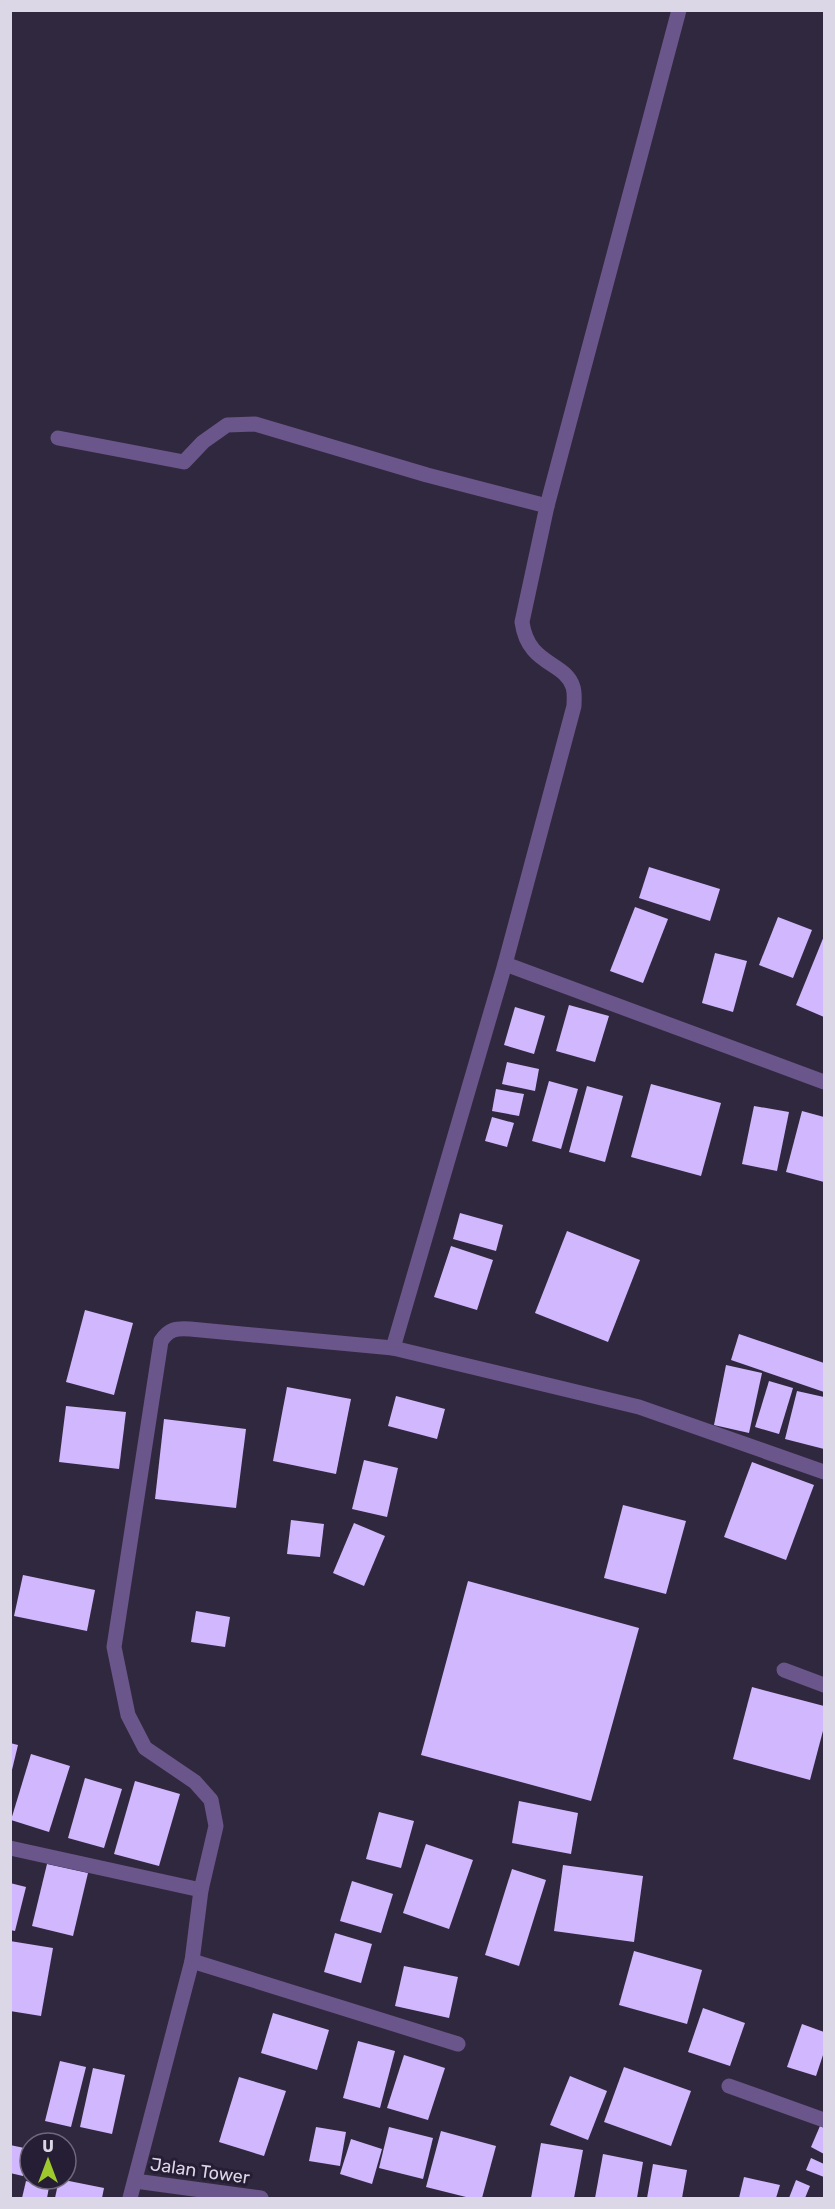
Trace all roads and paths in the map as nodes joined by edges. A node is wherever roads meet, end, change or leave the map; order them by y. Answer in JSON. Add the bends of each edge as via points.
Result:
{"nodes":[{"id":1,"x":679,"y":10,"type":"edge"},
{"id":2,"x":58,"y":438,"type":"dead end"},
{"id":3,"x":547,"y":506,"type":"junction"},
{"id":4,"x":505,"y":964,"type":"junction"},
{"id":5,"x":825,"y":1082,"type":"edge"},
{"id":6,"x":393,"y":1348,"type":"junction"},
{"id":7,"x":825,"y":1472,"type":"edge"},
{"id":8,"x":784,"y":1670,"type":"dead end"},
{"id":9,"x":825,"y":1685,"type":"edge"},
{"id":10,"x":10,"y":1848,"type":"edge"},
{"id":11,"x":201,"y":1890,"type":"junction"},
{"id":12,"x":192,"y":1960,"type":"junction"},
{"id":13,"x":458,"y":2044,"type":"dead end"},
{"id":14,"x":729,"y":2086,"type":"dead end"},
{"id":15,"x":825,"y":2120,"type":"edge"},
{"id":16,"x":135,"y":2181,"type":"junction"},
{"id":17,"x":130,"y":2199,"type":"edge"},
{"id":18,"x":261,"y":2199,"type":"edge"}],
"edges":[{"from":1,"to":3,"type":"street"},
{"from":2,"to":3,"type":"street","via":[[184,462],[227,425],[255,424]]},
{"from":3,"to":4,"type":"street","via":[[522,622],[524,637],[536,655],[565,675],[573,687],[574,706]]},
{"from":4,"to":5,"type":"street"},
{"from":4,"to":6,"type":"street"},
{"from":6,"to":7,"type":"street","via":[[639,1407]]},
{"from":6,"to":11,"type":"street","via":[[178,1328],[161,1341],[114,1647],[128,1715],[145,1748],[195,1782],[211,1800],[216,1826]]},
{"from":8,"to":9,"type":"street"},
{"from":10,"to":11,"type":"street"},
{"from":11,"to":12,"type":"street"},
{"from":12,"to":13,"type":"street"},
{"from":12,"to":16,"type":"street"},
{"from":14,"to":15,"type":"street"},
{"from":16,"to":17,"type":"street"},
{"from":16,"to":18,"type":"street","name":"Jalan Tower"}]}
